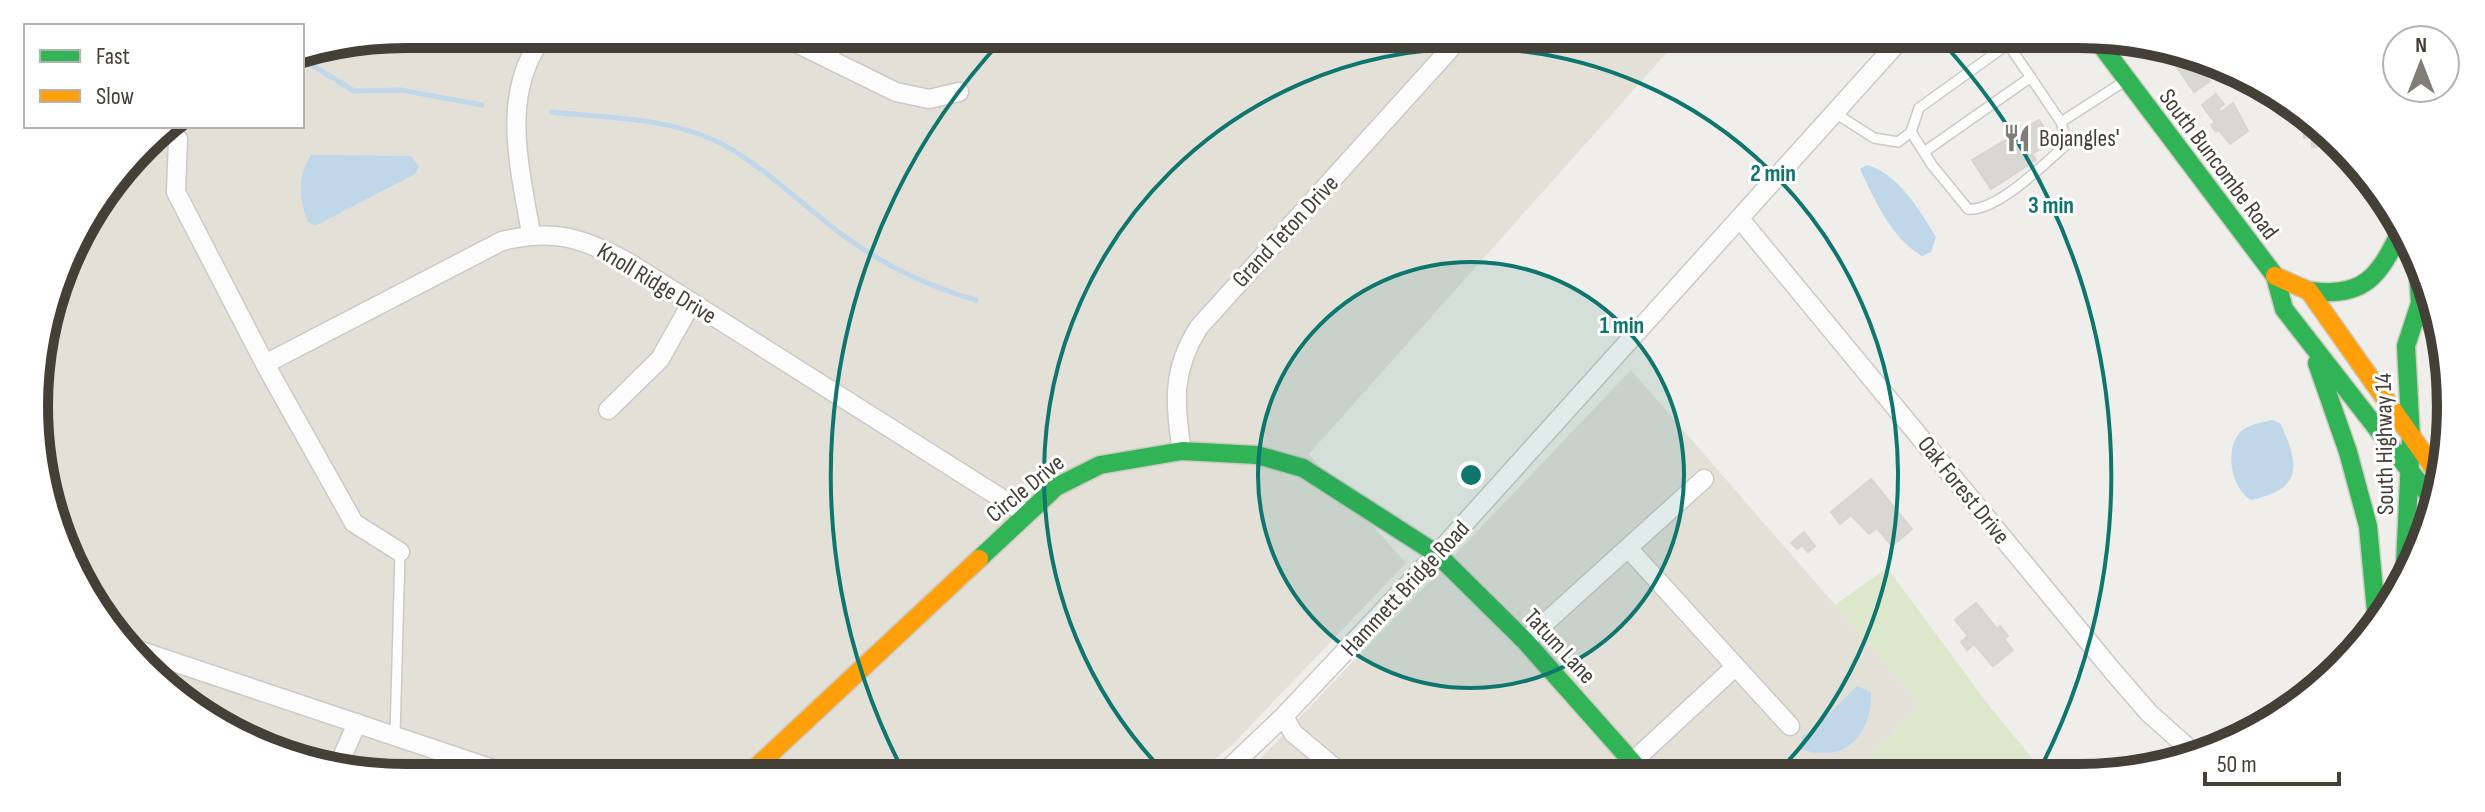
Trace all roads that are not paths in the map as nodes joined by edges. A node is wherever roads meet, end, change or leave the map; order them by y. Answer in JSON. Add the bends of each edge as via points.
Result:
{"nodes":[{"id":1,"x":534,"y":48,"type":"edge"},
{"id":2,"x":807,"y":48,"type":"edge"},
{"id":3,"x":832,"y":48,"type":"edge"},
{"id":4,"x":1451,"y":48,"type":"edge"},
{"id":5,"x":1893,"y":48,"type":"edge"},
{"id":6,"x":2002,"y":48,"type":"edge"},
{"id":7,"x":2011,"y":48,"type":"edge"},
{"id":8,"x":2104,"y":49,"type":"edge"},
{"id":9,"x":827,"y":58,"type":"junction"},
{"id":10,"x":2031,"y":77,"type":"junction"},
{"id":11,"x":2126,"y":80,"type":"junction"},
{"id":12,"x":959,"y":92,"type":"dead end"},
{"id":13,"x":1835,"y":113,"type":"junction"},
{"id":14,"x":2061,"y":122,"type":"junction"},
{"id":15,"x":1911,"y":132,"type":"junction"},
{"id":16,"x":178,"y":139,"type":"dead end"},
{"id":17,"x":1924,"y":152,"type":"junction"},
{"id":18,"x":1740,"y":219,"type":"junction"},
{"id":19,"x":531,"y":234,"type":"junction"},
{"id":20,"x":2396,"y":240,"type":"edge"},
{"id":21,"x":2275,"y":276,"type":"junction"},
{"id":22,"x":2309,"y":291,"type":"junction"},
{"id":23,"x":2420,"y":296,"type":"edge"},
{"id":24,"x":692,"y":302,"type":"junction"},
{"id":25,"x":2420,"y":303,"type":"junction"},
{"id":26,"x":2424,"y":311,"type":"edge"},
{"id":27,"x":2313,"y":347,"type":"junction"},
{"id":28,"x":265,"y":364,"type":"junction"},
{"id":29,"x":608,"y":410,"type":"dead end"},
{"id":30,"x":2411,"y":438,"type":"junction"},
{"id":31,"x":1182,"y":451,"type":"junction"},
{"id":32,"x":2432,"y":466,"type":"edge"},
{"id":33,"x":2410,"y":471,"type":"junction"},
{"id":34,"x":1704,"y":479,"type":"dead end"},
{"id":35,"x":2426,"y":492,"type":"edge"},
{"id":36,"x":1026,"y":514,"type":"junction"},
{"id":37,"x":1628,"y":548,"type":"junction"},
{"id":38,"x":400,"y":552,"type":"joint"},
{"id":39,"x":2406,"y":552,"type":"edge"},
{"id":40,"x":1437,"y":554,"type":"junction"},
{"id":41,"x":2376,"y":607,"type":"edge"},
{"id":42,"x":1525,"y":641,"type":"junction"},
{"id":43,"x":148,"y":653,"type":"edge"},
{"id":44,"x":1735,"y":667,"type":"junction"},
{"id":45,"x":1284,"y":716,"type":"junction"},
{"id":46,"x":357,"y":723,"type":"junction"},
{"id":47,"x":1790,"y":726,"type":"dead end"},
{"id":48,"x":395,"y":736,"type":"junction"},
{"id":49,"x":2187,"y":747,"type":"edge"},
{"id":50,"x":342,"y":758,"type":"edge"},
{"id":51,"x":478,"y":764,"type":"edge"},
{"id":52,"x":760,"y":764,"type":"edge"},
{"id":53,"x":1233,"y":764,"type":"edge"},
{"id":54,"x":1330,"y":764,"type":"edge"},
{"id":55,"x":1634,"y":764,"type":"edge"},
{"id":56,"x":1642,"y":764,"type":"edge"}],
"edges":[{"from":1,"to":19,"type":"street","via":[[520,83],[516,115]]},
{"from":2,"to":9,"type":"street"},
{"from":3,"to":9,"type":"street"},
{"from":4,"to":31,"type":"street","name":"Grand Teton Drive","via":[[1199,327],[1181,359],[1174,392]]},
{"from":5,"to":13,"type":"street","name":"Hammett Bridge Road"},
{"from":6,"to":15,"type":"lane","via":[[1919,108]]},
{"from":7,"to":10,"type":"lane"},
{"from":8,"to":11,"type":"main road","name":"South Buncombe Road"},
{"from":9,"to":12,"type":"street","via":[[896,92],[929,99]]},
{"from":10,"to":14,"type":"lane"},
{"from":10,"to":17,"type":"lane"},
{"from":11,"to":14,"type":"lane"},
{"from":11,"to":21,"type":"main road","name":"South Buncombe Road"},
{"from":13,"to":15,"type":"lane","via":[[1874,138],[1898,142]]},
{"from":13,"to":18,"type":"street","name":"Hammett Bridge Road"},
{"from":14,"to":17,"type":"lane","via":[[2067,144],[1980,210],[1968,209]]},
{"from":15,"to":17,"type":"lane"},
{"from":16,"to":28,"type":"street","via":[[176,192]]},
{"from":18,"to":40,"type":"street","name":"Hammett Bridge Road"},
{"from":18,"to":49,"type":"street","name":"Oak Forest Drive","via":[[2124,684]]},
{"from":19,"to":24,"type":"street","name":"Knoll Ridge Drive","via":[[588,241]]},
{"from":19,"to":28,"type":"street","name":"Knoll Ridge Drive","via":[[502,241]]},
{"from":20,"to":22,"type":"main road","via":[[2382,270],[2361,287],[2331,296]]},
{"from":21,"to":22,"type":"main road","name":"South Buncombe Road"},
{"from":21,"to":27,"type":"main road","name":"South Buncombe Road","via":[[2284,309]]},
{"from":22,"to":30,"type":"main road"},
{"from":23,"to":25,"type":"main road","name":"South Highway 14"},
{"from":24,"to":29,"type":"street","via":[[660,359]]},
{"from":24,"to":36,"type":"street","name":"Knoll Ridge Drive"},
{"from":25,"to":26,"type":"main road","name":"South Highway 14"},
{"from":25,"to":30,"type":"main road","name":"South Highway 14","via":[[2406,346]]},
{"from":27,"to":33,"type":"main road","name":"South Buncombe Road"},
{"from":27,"to":41,"type":"main road","via":[[2368,526]]},
{"from":28,"to":38,"type":"street","via":[[354,523]]},
{"from":30,"to":32,"type":"main road"},
{"from":30,"to":33,"type":"main road","name":"South Highway 14"},
{"from":31,"to":36,"type":"main road","name":"Circle Drive","via":[[1088,469],[1056,487]]},
{"from":31,"to":40,"type":"main road","name":"Circle Drive","via":[[1257,455],[1303,468]]},
{"from":33,"to":35,"type":"main road","name":"South Buncombe Road"},
{"from":33,"to":39,"type":"main road","name":"South Highway 14"},
{"from":34,"to":37,"type":"street"},
{"from":36,"to":52,"type":"main road","name":"Circle Drive"},
{"from":37,"to":42,"type":"street"},
{"from":37,"to":44,"type":"street"},
{"from":38,"to":48,"type":"lane"},
{"from":40,"to":42,"type":"main road","name":"Tatum Lane"},
{"from":40,"to":45,"type":"street","name":"Hammett Bridge Road"},
{"from":42,"to":55,"type":"main road","name":"Tatum Lane"},
{"from":43,"to":46,"type":"street"},
{"from":44,"to":47,"type":"street"},
{"from":44,"to":56,"type":"street"},
{"from":45,"to":53,"type":"street","name":"Hammett Bridge Road"},
{"from":45,"to":54,"type":"street","via":[[1293,733]]},
{"from":46,"to":48,"type":"street"},
{"from":46,"to":50,"type":"street"},
{"from":48,"to":51,"type":"street"}]}
